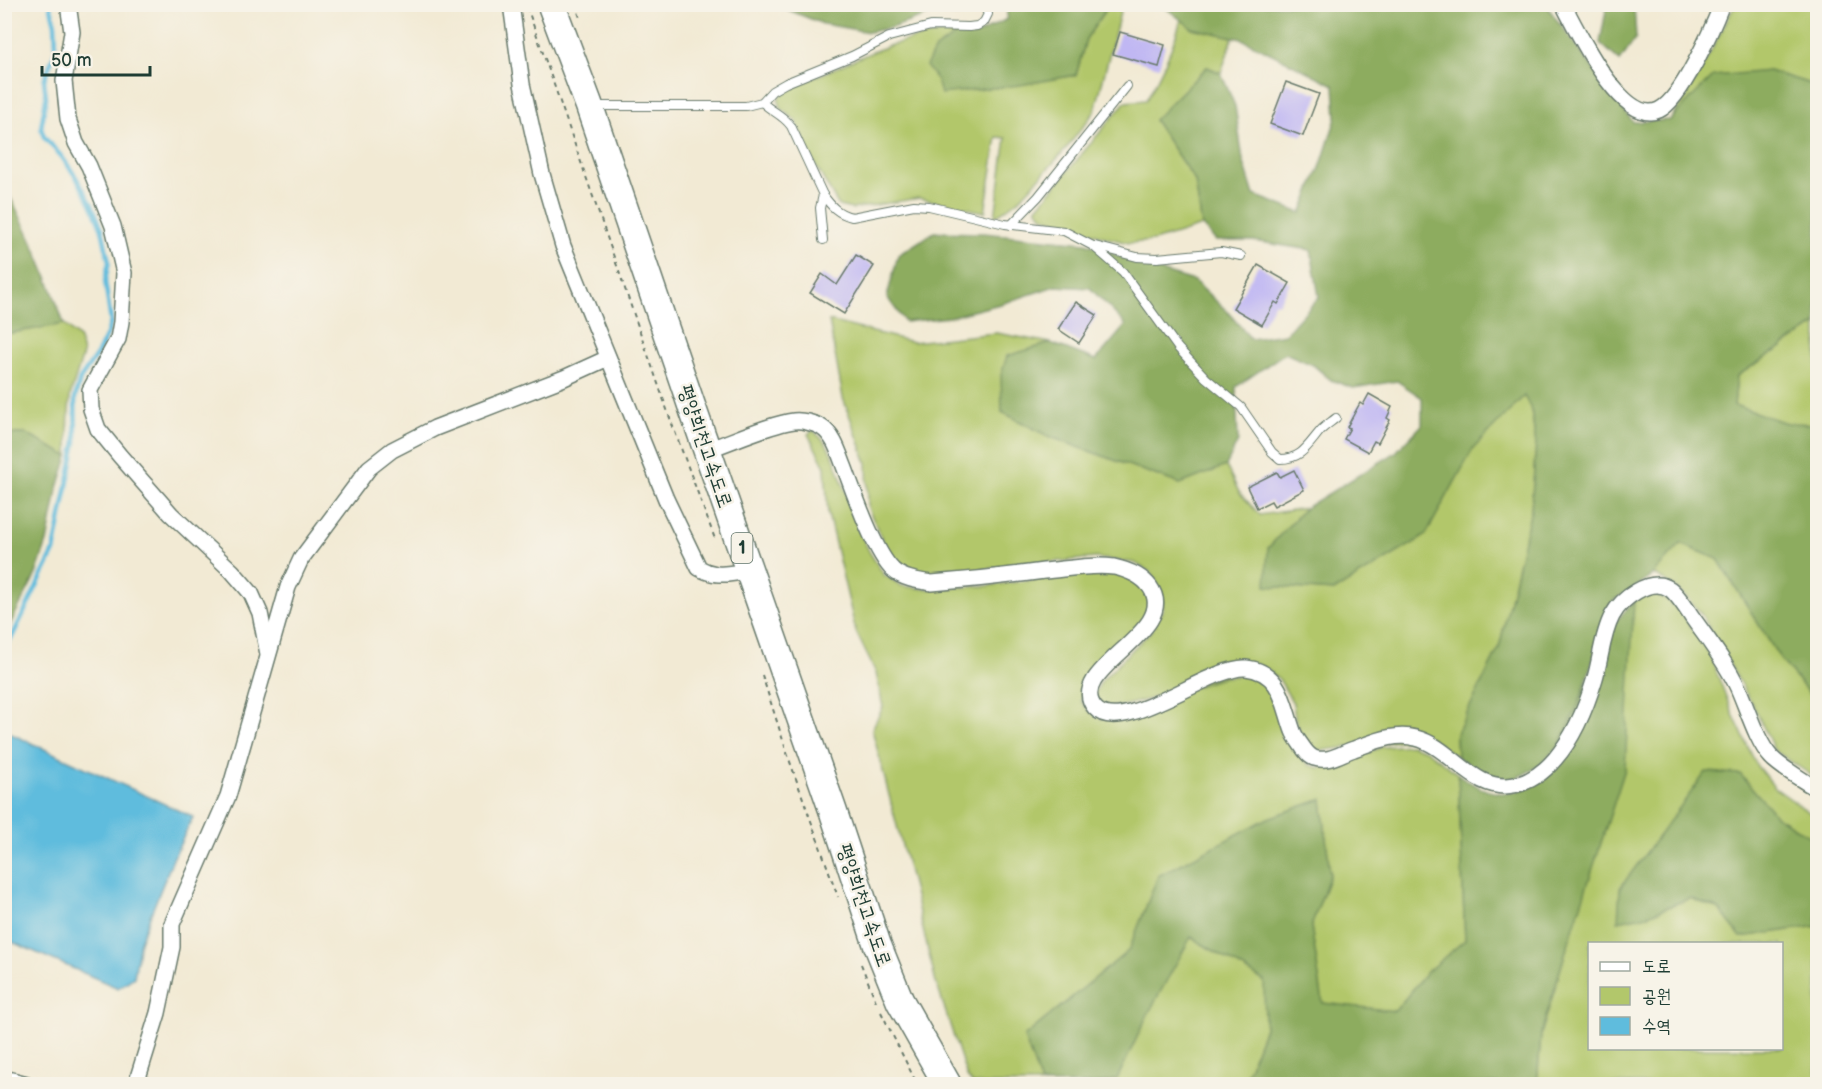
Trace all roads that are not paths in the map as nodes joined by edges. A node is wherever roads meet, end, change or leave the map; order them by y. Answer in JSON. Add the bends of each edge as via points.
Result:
{"nodes":[{"id":1,"x":68,"y":4,"type":"edge"},
{"id":2,"x":511,"y":4,"type":"edge"},
{"id":3,"x":541,"y":4,"type":"edge"},
{"id":4,"x":551,"y":4,"type":"edge"},
{"id":5,"x":982,"y":4,"type":"edge"},
{"id":6,"x":1563,"y":4,"type":"edge"},
{"id":7,"x":1722,"y":4,"type":"edge"},
{"id":8,"x":1127,"y":86,"type":"dead end"},
{"id":9,"x":762,"y":102,"type":"junction"},
{"id":10,"x":589,"y":105,"type":"junction"},
{"id":11,"x":823,"y":195,"type":"junction"},
{"id":12,"x":1011,"y":225,"type":"junction"},
{"id":13,"x":823,"y":240,"type":"dead end"},
{"id":14,"x":1093,"y":246,"type":"junction"},
{"id":15,"x":1241,"y":256,"type":"dead end"},
{"id":16,"x":608,"y":358,"type":"junction"},
{"id":17,"x":1336,"y":418,"type":"dead end"},
{"id":18,"x":707,"y":450,"type":"junction"},
{"id":19,"x":735,"y":573,"type":"junction"},
{"id":20,"x":268,"y":656,"type":"junction"},
{"id":21,"x":1818,"y":790,"type":"edge"},
{"id":22,"x":4,"y":1078,"type":"edge"},
{"id":23,"x":27,"y":1084,"type":"edge"},
{"id":24,"x":136,"y":1084,"type":"edge"},
{"id":25,"x":934,"y":1084,"type":"edge"},
{"id":26,"x":947,"y":1084,"type":"edge"}],
"edges":[{"from":1,"to":20,"type":"street","via":[[72,32],[64,81],[68,118],[113,226],[124,273],[118,339],[90,390],[91,409],[98,429],[120,456],[171,514],[251,593],[260,613]]},
{"from":2,"to":16,"type":"street","via":[[522,84],[542,174],[563,246]]},
{"from":3,"to":19,"type":"highway","name":"평양희천고속도로","number":"1"},
{"from":4,"to":10,"type":"highway","name":"평양희천고속도로","number":"1"},
{"from":5,"to":9,"type":"lane","via":[[988,14],[977,26],[931,26],[889,37],[786,83]]},
{"from":6,"to":7,"type":"street","via":[[1590,55],[1618,92],[1634,108],[1647,112],[1659,110],[1679,90]]},
{"from":8,"to":12,"type":"lane","via":[[1045,189]]},
{"from":9,"to":10,"type":"lane","via":[[746,106]]},
{"from":9,"to":11,"type":"lane","via":[[791,126]]},
{"from":10,"to":18,"type":"highway","name":"평양희천고속도로","number":"1"},
{"from":11,"to":12,"type":"lane","via":[[842,215],[852,217],[914,205]]},
{"from":11,"to":13,"type":"lane"},
{"from":12,"to":14,"type":"lane","via":[[1064,231]]},
{"from":14,"to":15,"type":"lane","via":[[1137,257],[1221,252]]},
{"from":14,"to":17,"type":"lane","via":[[1123,272],[1178,348],[1241,407],[1280,459],[1291,459],[1301,453]]},
{"from":16,"to":19,"type":"street","via":[[666,499],[699,567],[716,575]]},
{"from":16,"to":20,"type":"street","via":[[435,428],[392,450],[369,468],[301,559],[288,587]]},
{"from":18,"to":21,"type":"street","via":[[795,421],[822,428],[834,442],[884,558],[894,570],[910,579],[932,584],[1086,567],[1115,567],[1136,574],[1154,591],[1154,616],[1092,682],[1088,694],[1100,712],[1129,713],[1185,692],[1221,672],[1245,668],[1263,673],[1274,683],[1294,733],[1314,758],[1329,760],[1396,736],[1414,737],[1439,749],[1488,784],[1520,784],[1546,769],[1557,757],[1584,710],[1613,614],[1631,595],[1657,585],[1670,589],[1724,663],[1772,758]]},
{"from":18,"to":26,"type":"highway","name":"평양희천고속도로","number":"1","via":[[878,944],[900,1001]]},
{"from":19,"to":25,"type":"highway","name":"평양희천고속도로","number":"1","via":[[890,1005]]},
{"from":20,"to":24,"type":"street","via":[[228,796],[172,924],[172,947],[158,1013]]},
{"from":22,"to":23,"type":"street"}]}
